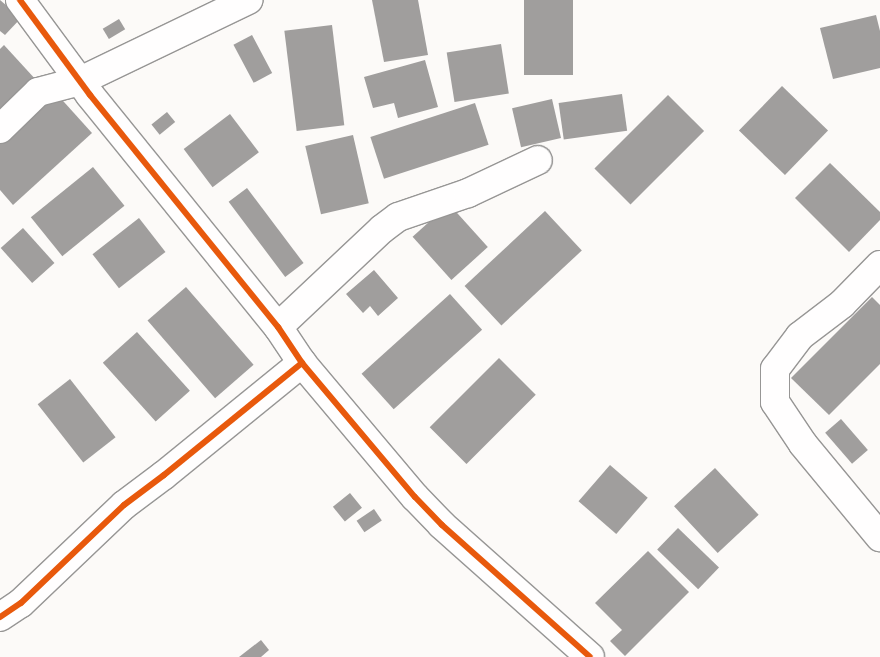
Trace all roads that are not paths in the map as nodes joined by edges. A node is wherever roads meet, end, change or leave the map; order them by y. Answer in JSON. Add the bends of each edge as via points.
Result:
{"nodes":[{"id":1,"x":20,"y":0,"type":"edge"},
{"id":2,"x":248,"y":0,"type":"edge"},
{"id":3,"x":80,"y":81,"type":"junction"},
{"id":4,"x":0,"y":129,"type":"edge"},
{"id":5,"x":538,"y":160,"type":"dead end"},
{"id":6,"x":880,"y":265,"type":"edge"},
{"id":7,"x":278,"y":326,"type":"junction"},
{"id":8,"x":302,"y":363,"type":"junction"},
{"id":9,"x":880,"y":537,"type":"edge"},
{"id":10,"x":0,"y":617,"type":"edge"},
{"id":11,"x":590,"y":657,"type":"edge"}],
"edges":[{"from":1,"to":3,"type":"street"},
{"from":2,"to":3,"type":"street"},
{"from":3,"to":4,"type":"street","via":[[38,92]]},
{"from":3,"to":7,"type":"street"},
{"from":5,"to":7,"type":"street","via":[[468,193],[398,217]]},
{"from":6,"to":9,"type":"street","via":[[842,304],[800,336],[774,369],[775,402],[803,444]]},
{"from":7,"to":8,"type":"street"},
{"from":8,"to":10,"type":"street","via":[[124,505],[21,603]]},
{"from":8,"to":11,"type":"street","via":[[442,525]]}]}
